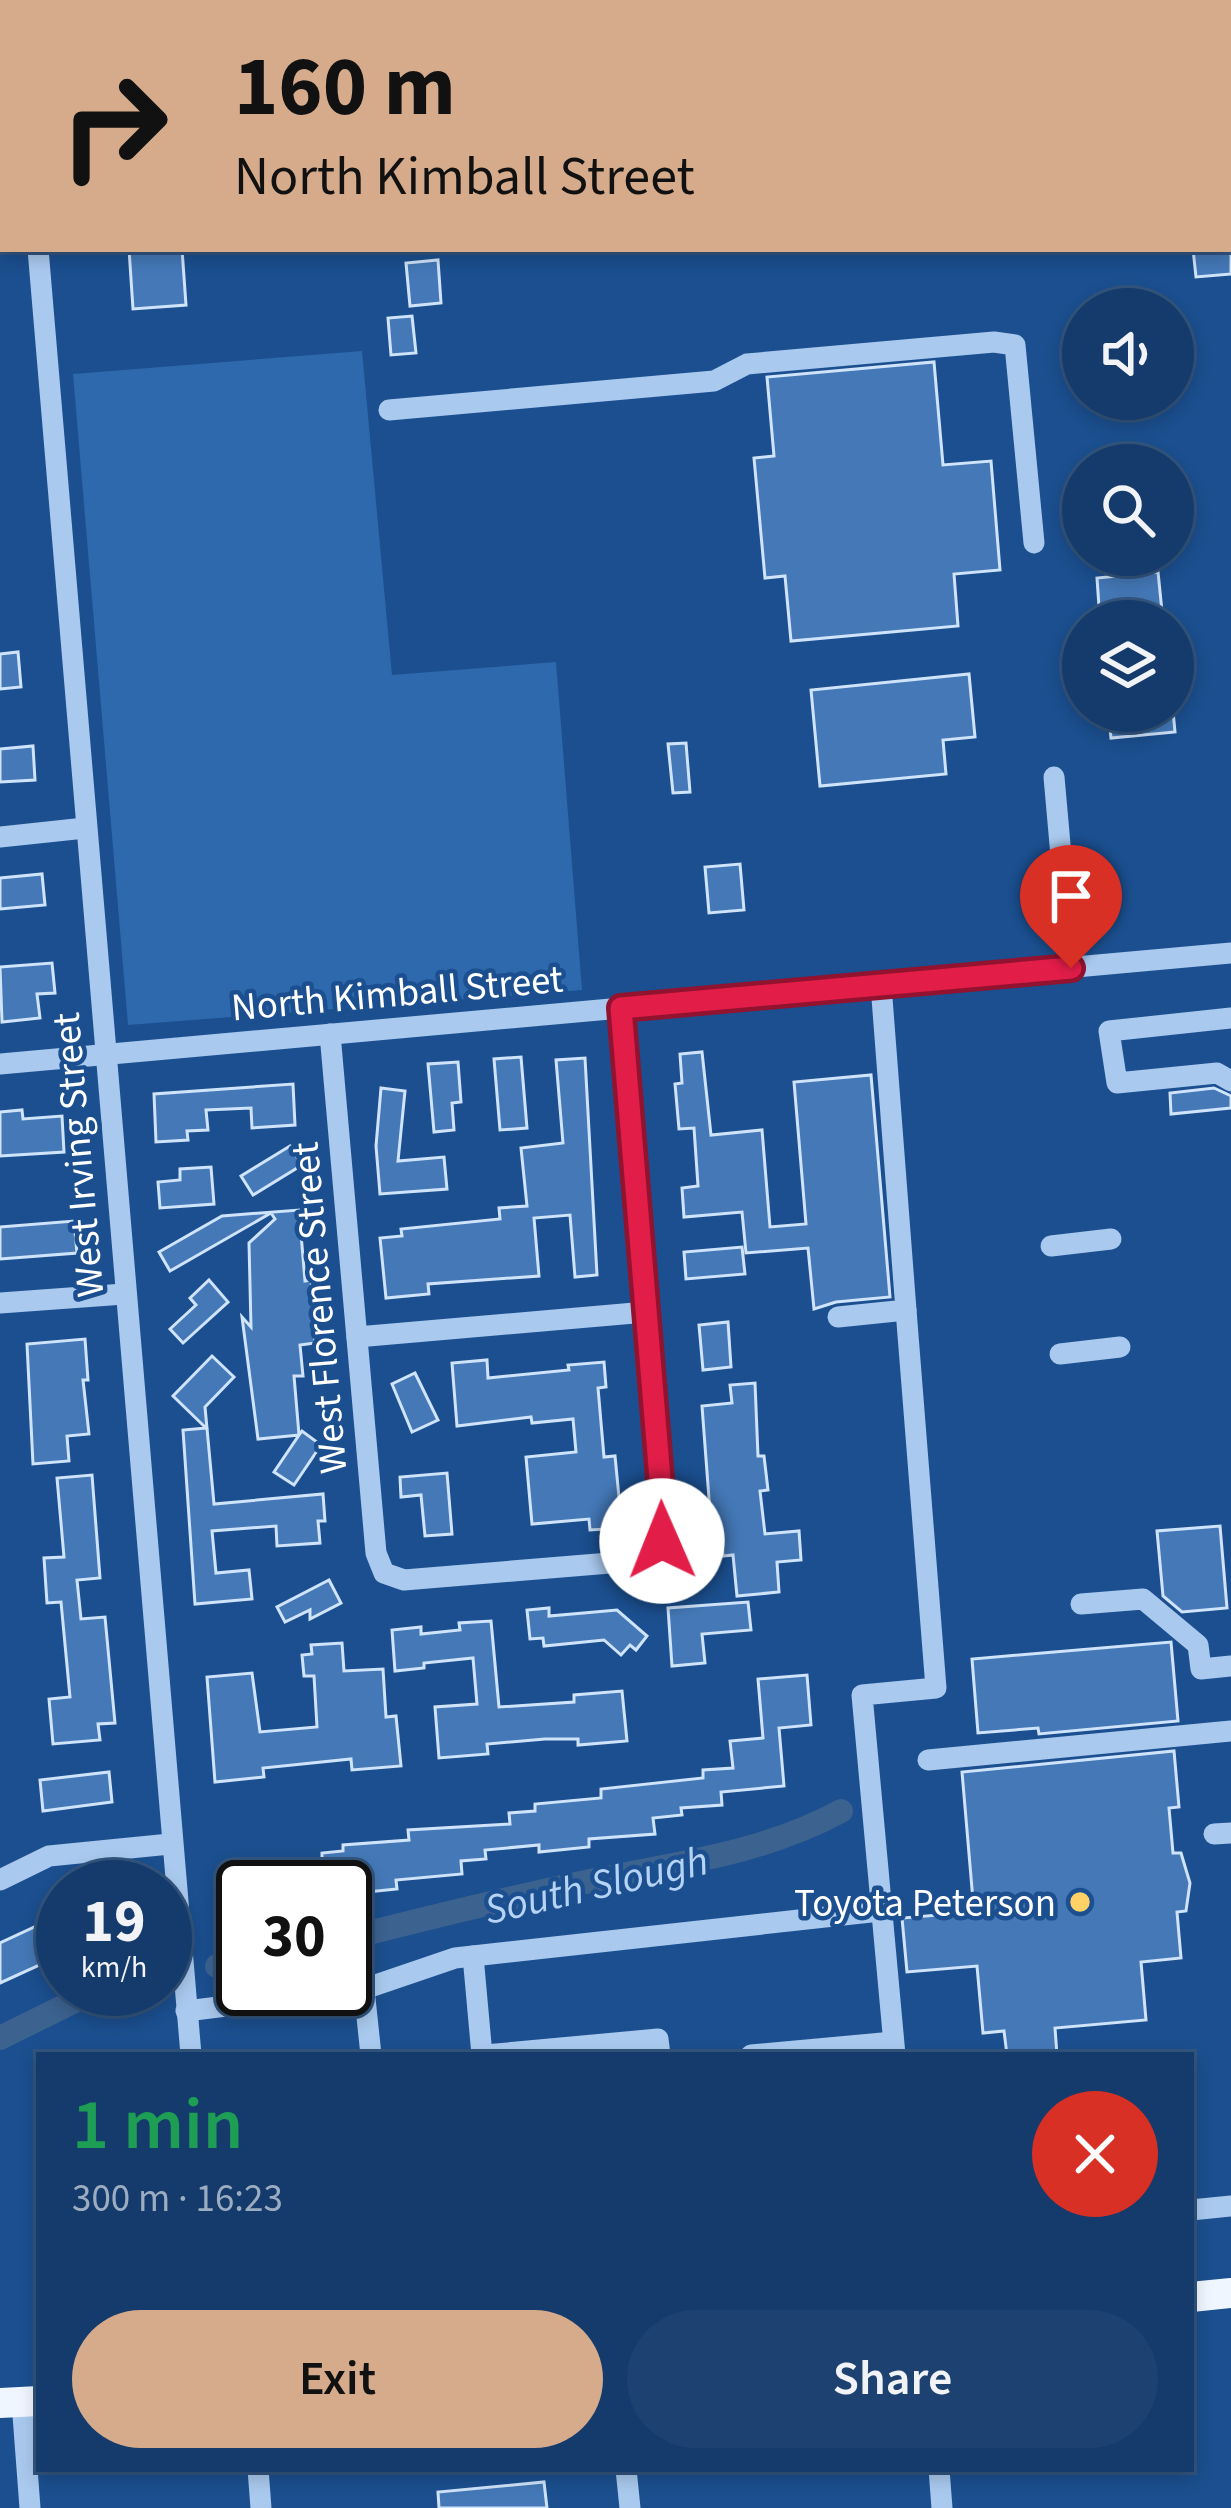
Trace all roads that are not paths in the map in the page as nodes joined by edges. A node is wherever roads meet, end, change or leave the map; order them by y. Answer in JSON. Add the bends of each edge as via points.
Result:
{"nodes":[{"id":1,"x":38,"y":252,"type":"edge"},
{"id":2,"x":389,"y":410,"type":"dead end"},
{"id":3,"x":1034,"y":543,"type":"dead end"},
{"id":4,"x":1054,"y":777,"type":"dead end"},
{"id":5,"x":85,"y":828,"type":"junction"},
{"id":6,"x":0,"y":837,"type":"edge"},
{"id":7,"x":1231,"y":953,"type":"edge"},
{"id":8,"x":1071,"y":968,"type":"junction"},
{"id":9,"x":881,"y":985,"type":"junction"},
{"id":10,"x":621,"y":1008,"type":"junction"},
{"id":11,"x":1231,"y":1018,"type":"edge"},
{"id":12,"x":330,"y":1034,"type":"junction"},
{"id":13,"x":104,"y":1054,"type":"junction"},
{"id":14,"x":0,"y":1064,"type":"edge"},
{"id":15,"x":1231,"y":1081,"type":"edge"},
{"id":16,"x":1111,"y":1239,"type":"dead end"},
{"id":17,"x":1051,"y":1246,"type":"dead end"},
{"id":18,"x":124,"y":1294,"type":"junction"},
{"id":19,"x":0,"y":1304,"type":"edge"},
{"id":20,"x":906,"y":1310,"type":"junction"},
{"id":21,"x":646,"y":1312,"type":"junction"},
{"id":22,"x":838,"y":1317,"type":"dead end"},
{"id":23,"x":357,"y":1337,"type":"junction"},
{"id":24,"x":1120,"y":1347,"type":"dead end"},
{"id":25,"x":1060,"y":1354,"type":"dead end"},
{"id":26,"x":1081,"y":1604,"type":"dead end"},
{"id":27,"x":1231,"y":1666,"type":"edge"},
{"id":28,"x":1231,"y":1731,"type":"edge"},
{"id":29,"x":928,"y":1760,"type":"dead end"},
{"id":30,"x":170,"y":1844,"type":"junction"},
{"id":31,"x":172,"y":1860,"type":"edge"},
{"id":32,"x":0,"y":1880,"type":"edge"},
{"id":33,"x":880,"y":1911,"type":"junction"},
{"id":34,"x":473,"y":1956,"type":"junction"},
{"id":35,"x":372,"y":1986,"type":"edge"},
{"id":36,"x":187,"y":2016,"type":"edge"},
{"id":37,"x":367,"y":2016,"type":"edge"},
{"id":38,"x":894,"y":2048,"type":"edge"},
{"id":39,"x":191,"y":2052,"type":"edge"},
{"id":40,"x":371,"y":2052,"type":"edge"},
{"id":41,"x":483,"y":2052,"type":"edge"},
{"id":42,"x":516,"y":2052,"type":"edge"},
{"id":43,"x":660,"y":2052,"type":"edge"},
{"id":44,"x":812,"y":2052,"type":"edge"},
{"id":45,"x":1231,"y":2206,"type":"edge"},
{"id":46,"x":1194,"y":2210,"type":"edge"},
{"id":47,"x":1231,"y":2293,"type":"edge"},
{"id":48,"x":1194,"y":2297,"type":"edge"},
{"id":49,"x":20,"y":2402,"type":"edge"},
{"id":50,"x":258,"y":2472,"type":"edge"},
{"id":51,"x":626,"y":2472,"type":"edge"},
{"id":52,"x":939,"y":2472,"type":"edge"},
{"id":53,"x":30,"y":2508,"type":"edge"},
{"id":54,"x":261,"y":2508,"type":"edge"},
{"id":55,"x":630,"y":2508,"type":"edge"},
{"id":56,"x":942,"y":2508,"type":"edge"}],
"edges":[{"from":1,"to":5,"type":"street","name":"West Irving Street"},
{"from":2,"to":3,"type":"street","via":[[714,381],[747,364],[1015,345]]},
{"from":4,"to":8,"type":"street"},
{"from":5,"to":6,"type":"street"},
{"from":5,"to":13,"type":"street","name":"West Irving Street"},
{"from":7,"to":8,"type":"street","name":"North Kimball Street"},
{"from":8,"to":9,"type":"street","name":"North Kimball Street"},
{"from":9,"to":10,"type":"street","name":"North Kimball Street"},
{"from":9,"to":20,"type":"street"},
{"from":10,"to":12,"type":"street","name":"North Kimball Street"},
{"from":10,"to":21,"type":"street"},
{"from":11,"to":15,"type":"street","via":[[1109,1031],[1118,1083],[1217,1073]]},
{"from":12,"to":13,"type":"street","name":"North Kimball Street"},
{"from":12,"to":23,"type":"street","name":"West Florence Street"},
{"from":13,"to":14,"type":"street","name":"North Kimball Street"},
{"from":13,"to":18,"type":"street","name":"West Irving Street"},
{"from":16,"to":17,"type":"street"},
{"from":18,"to":19,"type":"street"},
{"from":18,"to":30,"type":"street","name":"West Irving Street"},
{"from":20,"to":22,"type":"street"},
{"from":20,"to":33,"type":"street","via":[[936,1688],[862,1695]]},
{"from":21,"to":23,"type":"street"},
{"from":21,"to":23,"type":"street","name":"West Florence Street","via":[[664,1527],[656,1552],[634,1561],[404,1580],[384,1573]]},
{"from":24,"to":25,"type":"street"},
{"from":26,"to":27,"type":"street","via":[[1143,1599],[1198,1645],[1201,1669]]},
{"from":28,"to":29,"type":"street"},
{"from":30,"to":31,"type":"street","name":"West Irving Street"},
{"from":30,"to":32,"type":"street","via":[[49,1856]]},
{"from":33,"to":34,"type":"street"},
{"from":33,"to":38,"type":"street"},
{"from":34,"to":35,"type":"street"},
{"from":34,"to":41,"type":"street"},
{"from":36,"to":39,"type":"street","name":"West Irving Street"},
{"from":37,"to":40,"type":"street"},
{"from":38,"to":44,"type":"street"},
{"from":42,"to":43,"type":"street","via":[[658,2039]]},
{"from":45,"to":46,"type":"street"},
{"from":47,"to":48,"type":"main road"},
{"from":49,"to":53,"type":"street"},
{"from":50,"to":54,"type":"street"},
{"from":51,"to":55,"type":"street"},
{"from":52,"to":56,"type":"street"}]}
